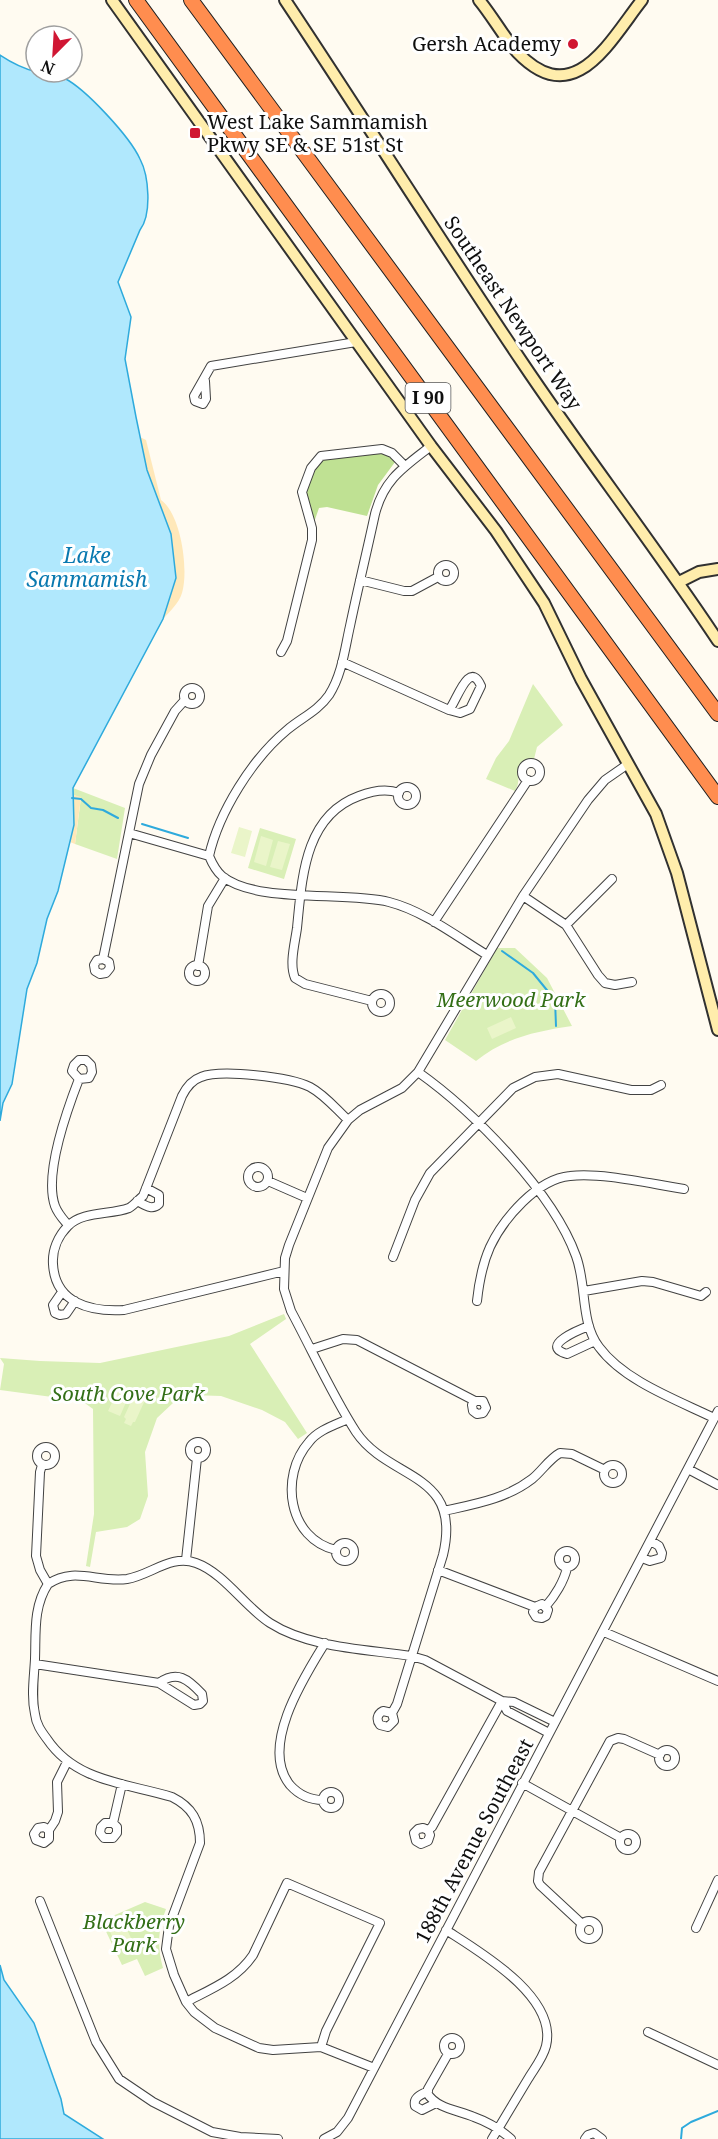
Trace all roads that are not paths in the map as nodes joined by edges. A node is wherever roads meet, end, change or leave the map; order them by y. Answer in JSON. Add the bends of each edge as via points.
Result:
{"nodes":[{"id":1,"x":112,"y":0,"type":"edge"},
{"id":2,"x":136,"y":0,"type":"edge"},
{"id":3,"x":191,"y":0,"type":"edge"},
{"id":4,"x":285,"y":0,"type":"edge"},
{"id":5,"x":480,"y":0,"type":"edge"},
{"id":6,"x":642,"y":0,"type":"edge"},
{"id":7,"x":356,"y":342,"type":"junction"},
{"id":8,"x":205,"y":381,"type":"dead end"},
{"id":9,"x":431,"y":446,"type":"junction"},
{"id":10,"x":405,"y":466,"type":"junction"},
{"id":11,"x":718,"y":569,"type":"edge"},
{"id":12,"x":438,"y":577,"type":"dead end"},
{"id":13,"x":360,"y":580,"type":"junction"},
{"id":14,"x":679,"y":582,"type":"junction"},
{"id":15,"x":718,"y":641,"type":"edge"},
{"id":16,"x":281,"y":652,"type":"dead end"},
{"id":17,"x":342,"y":662,"type":"junction"},
{"id":18,"x":184,"y":701,"type":"dead end"},
{"id":19,"x":449,"y":710,"type":"junction"},
{"id":20,"x":718,"y":714,"type":"edge"},
{"id":21,"x":628,"y":764,"type":"junction"},
{"id":22,"x":528,"y":780,"type":"dead end"},
{"id":23,"x":399,"y":793,"type":"dead end"},
{"id":24,"x":718,"y":797,"type":"edge"},
{"id":25,"x":129,"y":833,"type":"junction"},
{"id":26,"x":209,"y":856,"type":"junction"},
{"id":27,"x":225,"y":878,"type":"junction"},
{"id":28,"x":612,"y":879,"type":"dead end"},
{"id":29,"x":300,"y":895,"type":"junction"},
{"id":30,"x":523,"y":896,"type":"junction"},
{"id":31,"x":434,"y":922,"type":"junction"},
{"id":32,"x":566,"y":925,"type":"junction"},
{"id":33,"x":487,"y":955,"type":"junction"},
{"id":34,"x":104,"y":959,"type":"dead end"},
{"id":35,"x":198,"y":966,"type":"dead end"},
{"id":36,"x":632,"y":982,"type":"dead end"},
{"id":37,"x":372,"y":1001,"type":"dead end"},
{"id":38,"x":718,"y":1030,"type":"edge"},
{"id":39,"x":418,"y":1072,"type":"junction"},
{"id":40,"x":79,"y":1079,"type":"dead end"},
{"id":41,"x":661,"y":1085,"type":"dead end"},
{"id":42,"x":348,"y":1120,"type":"junction"},
{"id":43,"x":477,"y":1124,"type":"junction"},
{"id":44,"x":268,"y":1181,"type":"dead end"},
{"id":45,"x":146,"y":1188,"type":"junction"},
{"id":46,"x":538,"y":1189,"type":"junction"},
{"id":47,"x":684,"y":1189,"type":"dead end"},
{"id":48,"x":307,"y":1198,"type":"junction"},
{"id":49,"x":137,"y":1201,"type":"junction"},
{"id":50,"x":69,"y":1225,"type":"junction"},
{"id":51,"x":393,"y":1257,"type":"dead end"},
{"id":52,"x":284,"y":1271,"type":"junction"},
{"id":53,"x":584,"y":1291,"type":"junction"},
{"id":54,"x":62,"y":1292,"type":"junction"},
{"id":55,"x":706,"y":1292,"type":"dead end"},
{"id":56,"x":72,"y":1300,"type":"junction"},
{"id":57,"x":477,"y":1301,"type":"dead end"},
{"id":58,"x":589,"y":1326,"type":"junction"},
{"id":59,"x":595,"y":1341,"type":"junction"},
{"id":60,"x":312,"y":1349,"type":"junction"},
{"id":61,"x":475,"y":1401,"type":"dead end"},
{"id":62,"x":716,"y":1415,"type":"edge"},
{"id":63,"x":348,"y":1419,"type":"junction"},
{"id":64,"x":197,"y":1458,"type":"dead end"},
{"id":65,"x":42,"y":1465,"type":"dead end"},
{"id":66,"x":688,"y":1469,"type":"junction"},
{"id":67,"x":605,"y":1470,"type":"dead end"},
{"id":68,"x":718,"y":1485,"type":"edge"},
{"id":69,"x":444,"y":1511,"type":"junction"},
{"id":70,"x":651,"y":1541,"type":"junction"},
{"id":71,"x":336,"y":1550,"type":"dead end"},
{"id":72,"x":642,"y":1558,"type":"junction"},
{"id":73,"x":186,"y":1560,"type":"junction"},
{"id":74,"x":567,"y":1568,"type":"dead end"},
{"id":75,"x":438,"y":1570,"type":"junction"},
{"id":76,"x":48,"y":1584,"type":"junction"},
{"id":77,"x":546,"y":1606,"type":"junction"},
{"id":78,"x":535,"y":1607,"type":"junction"},
{"id":79,"x":604,"y":1632,"type":"junction"},
{"id":80,"x":325,"y":1643,"type":"junction"},
{"id":81,"x":411,"y":1656,"type":"junction"},
{"id":82,"x":35,"y":1665,"type":"junction"},
{"id":83,"x":718,"y":1681,"type":"edge"},
{"id":84,"x":159,"y":1683,"type":"junction"},
{"id":85,"x":502,"y":1701,"type":"junction"},
{"id":86,"x":392,"y":1713,"type":"dead end"},
{"id":87,"x":555,"y":1722,"type":"junction"},
{"id":88,"x":549,"y":1733,"type":"junction"},
{"id":89,"x":660,"y":1755,"type":"dead end"},
{"id":90,"x":67,"y":1762,"type":"junction"},
{"id":91,"x":522,"y":1783,"type":"junction"},
{"id":92,"x":122,"y":1784,"type":"junction"},
{"id":93,"x":323,"y":1800,"type":"dead end"},
{"id":94,"x":573,"y":1811,"type":"junction"},
{"id":95,"x":113,"y":1823,"type":"dead end"},
{"id":96,"x":49,"y":1830,"type":"dead end"},
{"id":97,"x":428,"y":1830,"type":"dead end"},
{"id":98,"x":621,"y":1838,"type":"dead end"},
{"id":99,"x":718,"y":1880,"type":"edge"},
{"id":100,"x":40,"y":1901,"type":"dead end"},
{"id":101,"x":582,"y":1924,"type":"dead end"},
{"id":102,"x":696,"y":1928,"type":"dead end"},
{"id":103,"x":446,"y":1930,"type":"junction"},
{"id":104,"x":186,"y":2002,"type":"junction"},
{"id":105,"x":648,"y":2032,"type":"dead end"},
{"id":106,"x":321,"y":2047,"type":"junction"},
{"id":107,"x":448,"y":2054,"type":"dead end"},
{"id":108,"x":718,"y":2066,"type":"edge"},
{"id":109,"x":374,"y":2068,"type":"junction"},
{"id":110,"x":432,"y":2098,"type":"junction"},
{"id":111,"x":499,"y":2128,"type":"junction"},
{"id":112,"x":327,"y":2138,"type":"edge"},
{"id":113,"x":279,"y":2139,"type":"edge"},
{"id":114,"x":492,"y":2139,"type":"edge"},
{"id":115,"x":512,"y":2139,"type":"edge"},
{"id":116,"x":585,"y":2139,"type":"edge"},
{"id":117,"x":602,"y":2139,"type":"edge"}],
"edges":[{"from":1,"to":7,"type":"street"},
{"from":2,"to":24,"type":"highway","number":"I 90"},
{"from":3,"to":20,"type":"highway","number":"I 90"},
{"from":4,"to":14,"type":"street","name":"Southeast Newport Way","via":[[448,253]]},
{"from":5,"to":6,"type":"street","via":[[526,61],[551,75],[569,75],[588,66]]},
{"from":7,"to":8,"type":"street","via":[[211,366]]},
{"from":7,"to":9,"type":"street"},
{"from":9,"to":10,"type":"street"},
{"from":9,"to":21,"type":"street","via":[[533,585]]},
{"from":10,"to":13,"type":"street","via":[[390,480],[380,498]]},
{"from":10,"to":16,"type":"street","via":[[390,451],[382,449],[321,456],[314,463],[302,497],[312,540]]},
{"from":11,"to":14,"type":"street","via":[[699,572]]},
{"from":12,"to":13,"type":"street","via":[[412,591]]},
{"from":13,"to":17,"type":"street"},
{"from":14,"to":15,"type":"street","name":"Southeast Newport Way"},
{"from":17,"to":19,"type":"street"},
{"from":17,"to":26,"type":"street","via":[[329,695],[275,741],[240,787]]},
{"from":18,"to":25,"type":"street","via":[[144,770],[134,798]]},
{"from":19,"to":19,"type":"street","via":[[465,680],[475,678],[481,686],[470,709],[460,713]]},
{"from":21,"to":30,"type":"street","via":[[588,800]]},
{"from":21,"to":38,"type":"street","via":[[668,844]]},
{"from":22,"to":31,"type":"street"},
{"from":23,"to":29,"type":"street","via":[[368,793],[330,814],[309,847]]},
{"from":25,"to":26,"type":"street"},
{"from":25,"to":34,"type":"street"},
{"from":26,"to":27,"type":"street"},
{"from":27,"to":29,"type":"street","via":[[249,888]]},
{"from":27,"to":35,"type":"street","via":[[208,906]]},
{"from":28,"to":32,"type":"street"},
{"from":29,"to":31,"type":"street","via":[[388,902]]},
{"from":29,"to":37,"type":"street","via":[[292,968],[296,978],[305,984]]},
{"from":30,"to":32,"type":"street"},
{"from":30,"to":33,"type":"street"},
{"from":31,"to":33,"type":"street"},
{"from":32,"to":36,"type":"street","via":[[601,980],[615,985]]},
{"from":33,"to":39,"type":"street"},
{"from":39,"to":42,"type":"street","via":[[402,1088]]},
{"from":39,"to":43,"type":"street"},
{"from":40,"to":50,"type":"street","via":[[64,1120],[52,1186],[56,1207]]},
{"from":41,"to":43,"type":"street","via":[[641,1091],[558,1074],[535,1077],[513,1088]]},
{"from":42,"to":45,"type":"street","via":[[325,1097],[290,1080],[274,1076],[200,1077],[182,1096]]},
{"from":42,"to":48,"type":"street","via":[[328,1148]]},
{"from":43,"to":46,"type":"street"},
{"from":43,"to":51,"type":"street","via":[[422,1186]]},
{"from":44,"to":48,"type":"street"},
{"from":45,"to":49,"type":"street"},
{"from":45,"to":49,"type":"street","via":[[159,1196],[159,1204],[150,1208]]},
{"from":46,"to":47,"type":"street","via":[[558,1178],[580,1175]]},
{"from":46,"to":53,"type":"street","via":[[572,1244]]},
{"from":46,"to":57,"type":"street","via":[[497,1235],[484,1264]]},
{"from":48,"to":52,"type":"street","via":[[289,1245]]},
{"from":49,"to":50,"type":"street","via":[[131,1207]]},
{"from":50,"to":54,"type":"street","via":[[60,1237],[53,1260]]},
{"from":52,"to":56,"type":"street","via":[[124,1310],[100,1310]]},
{"from":52,"to":60,"type":"street","via":[[286,1299]]},
{"from":53,"to":55,"type":"street","via":[[642,1281],[700,1296]]},
{"from":53,"to":58,"type":"street"},
{"from":54,"to":56,"type":"street"},
{"from":54,"to":56,"type":"street","via":[[53,1305],[56,1313],[66,1314]]},
{"from":58,"to":59,"type":"street"},
{"from":58,"to":59,"type":"street","via":[[562,1338],[558,1348],[567,1354]]},
{"from":59,"to":62,"type":"street","via":[[624,1372]]},
{"from":60,"to":61,"type":"street","via":[[344,1339],[357,1340]]},
{"from":60,"to":63,"type":"street"},
{"from":62,"to":66,"type":"street","name":"188th Avenue Southeast"},
{"from":63,"to":69,"type":"street","via":[[365,1443],[422,1482]]},
{"from":63,"to":71,"type":"street","via":[[310,1439],[296,1461],[293,1476],[291,1500],[298,1520],[312,1538]]},
{"from":64,"to":73,"type":"street"},
{"from":65,"to":76,"type":"street","via":[[36,1556]]},
{"from":66,"to":68,"type":"street"},
{"from":66,"to":70,"type":"street","name":"188th Avenue Southeast"},
{"from":67,"to":69,"type":"street","via":[[565,1453],[505,1495]]},
{"from":69,"to":75,"type":"street","via":[[447,1531]]},
{"from":70,"to":72,"type":"street","name":"188th Avenue Southeast"},
{"from":70,"to":72,"type":"street","via":[[659,1546],[661,1558],[650,1562]]},
{"from":72,"to":79,"type":"street","name":"188th Avenue Southeast"},
{"from":73,"to":76,"type":"street","via":[[130,1578],[66,1575]]},
{"from":73,"to":80,"type":"street","via":[[214,1574],[269,1622],[294,1635]]},
{"from":74,"to":77,"type":"street"},
{"from":75,"to":78,"type":"street"},
{"from":75,"to":81,"type":"street"},
{"from":76,"to":82,"type":"street","via":[[37,1609]]},
{"from":77,"to":78,"type":"street"},
{"from":77,"to":78,"type":"street","via":[[548,1613],[542,1618],[534,1615]]},
{"from":79,"to":83,"type":"street"},
{"from":79,"to":87,"type":"street","name":"188th Avenue Southeast"},
{"from":80,"to":81,"type":"street"},
{"from":80,"to":93,"type":"street","via":[[287,1712],[280,1744],[284,1778],[307,1798]]},
{"from":81,"to":85,"type":"street"},
{"from":81,"to":86,"type":"street"},
{"from":82,"to":84,"type":"street"},
{"from":82,"to":90,"type":"street","via":[[35,1716],[43,1733]]},
{"from":84,"to":84,"type":"street","via":[[180,1676],[202,1694],[202,1701],[194,1705]]},
{"from":85,"to":87,"type":"street","via":[[514,1702]]},
{"from":85,"to":88,"type":"street","via":[[507,1711]]},
{"from":85,"to":97,"type":"street"},
{"from":87,"to":88,"type":"street","name":"188th Avenue Southeast"},
{"from":88,"to":91,"type":"street","name":"188th Avenue Southeast"},
{"from":89,"to":94,"type":"street","via":[[624,1739],[614,1739],[607,1745]]},
{"from":90,"to":92,"type":"street","via":[[93,1776]]},
{"from":90,"to":96,"type":"street","via":[[57,1782],[58,1812]]},
{"from":91,"to":94,"type":"street"},
{"from":91,"to":103,"type":"street","name":"188th Avenue Southeast"},
{"from":92,"to":95,"type":"street"},
{"from":92,"to":104,"type":"street","via":[[172,1797],[189,1807],[197,1821],[198,1852],[166,1938],[168,1960]]},
{"from":94,"to":98,"type":"street"},
{"from":94,"to":101,"type":"street","via":[[539,1872],[538,1881]]},
{"from":99,"to":102,"type":"street"},
{"from":100,"to":113,"type":"street","via":[[96,2042],[119,2079],[153,2102],[212,2132]]},
{"from":103,"to":109,"type":"street","name":"188th Avenue Southeast"},
{"from":103,"to":111,"type":"street","via":[[478,1950],[525,1989],[545,2023],[547,2039],[542,2056]]},
{"from":104,"to":106,"type":"street","via":[[215,2028],[259,2048]]},
{"from":104,"to":106,"type":"street","via":[[247,1965],[287,1883],[380,1923]]},
{"from":105,"to":108,"type":"street"},
{"from":106,"to":109,"type":"street"},
{"from":107,"to":110,"type":"street"},
{"from":109,"to":112,"type":"street","name":"188th Avenue Southeast","via":[[348,2118]]},
{"from":110,"to":110,"type":"street","via":[[422,2110],[416,2106],[415,2099]]},
{"from":110,"to":111,"type":"street"},
{"from":111,"to":114,"type":"street"},
{"from":111,"to":115,"type":"street"},
{"from":116,"to":117,"type":"street","via":[[594,2133]]}]}
